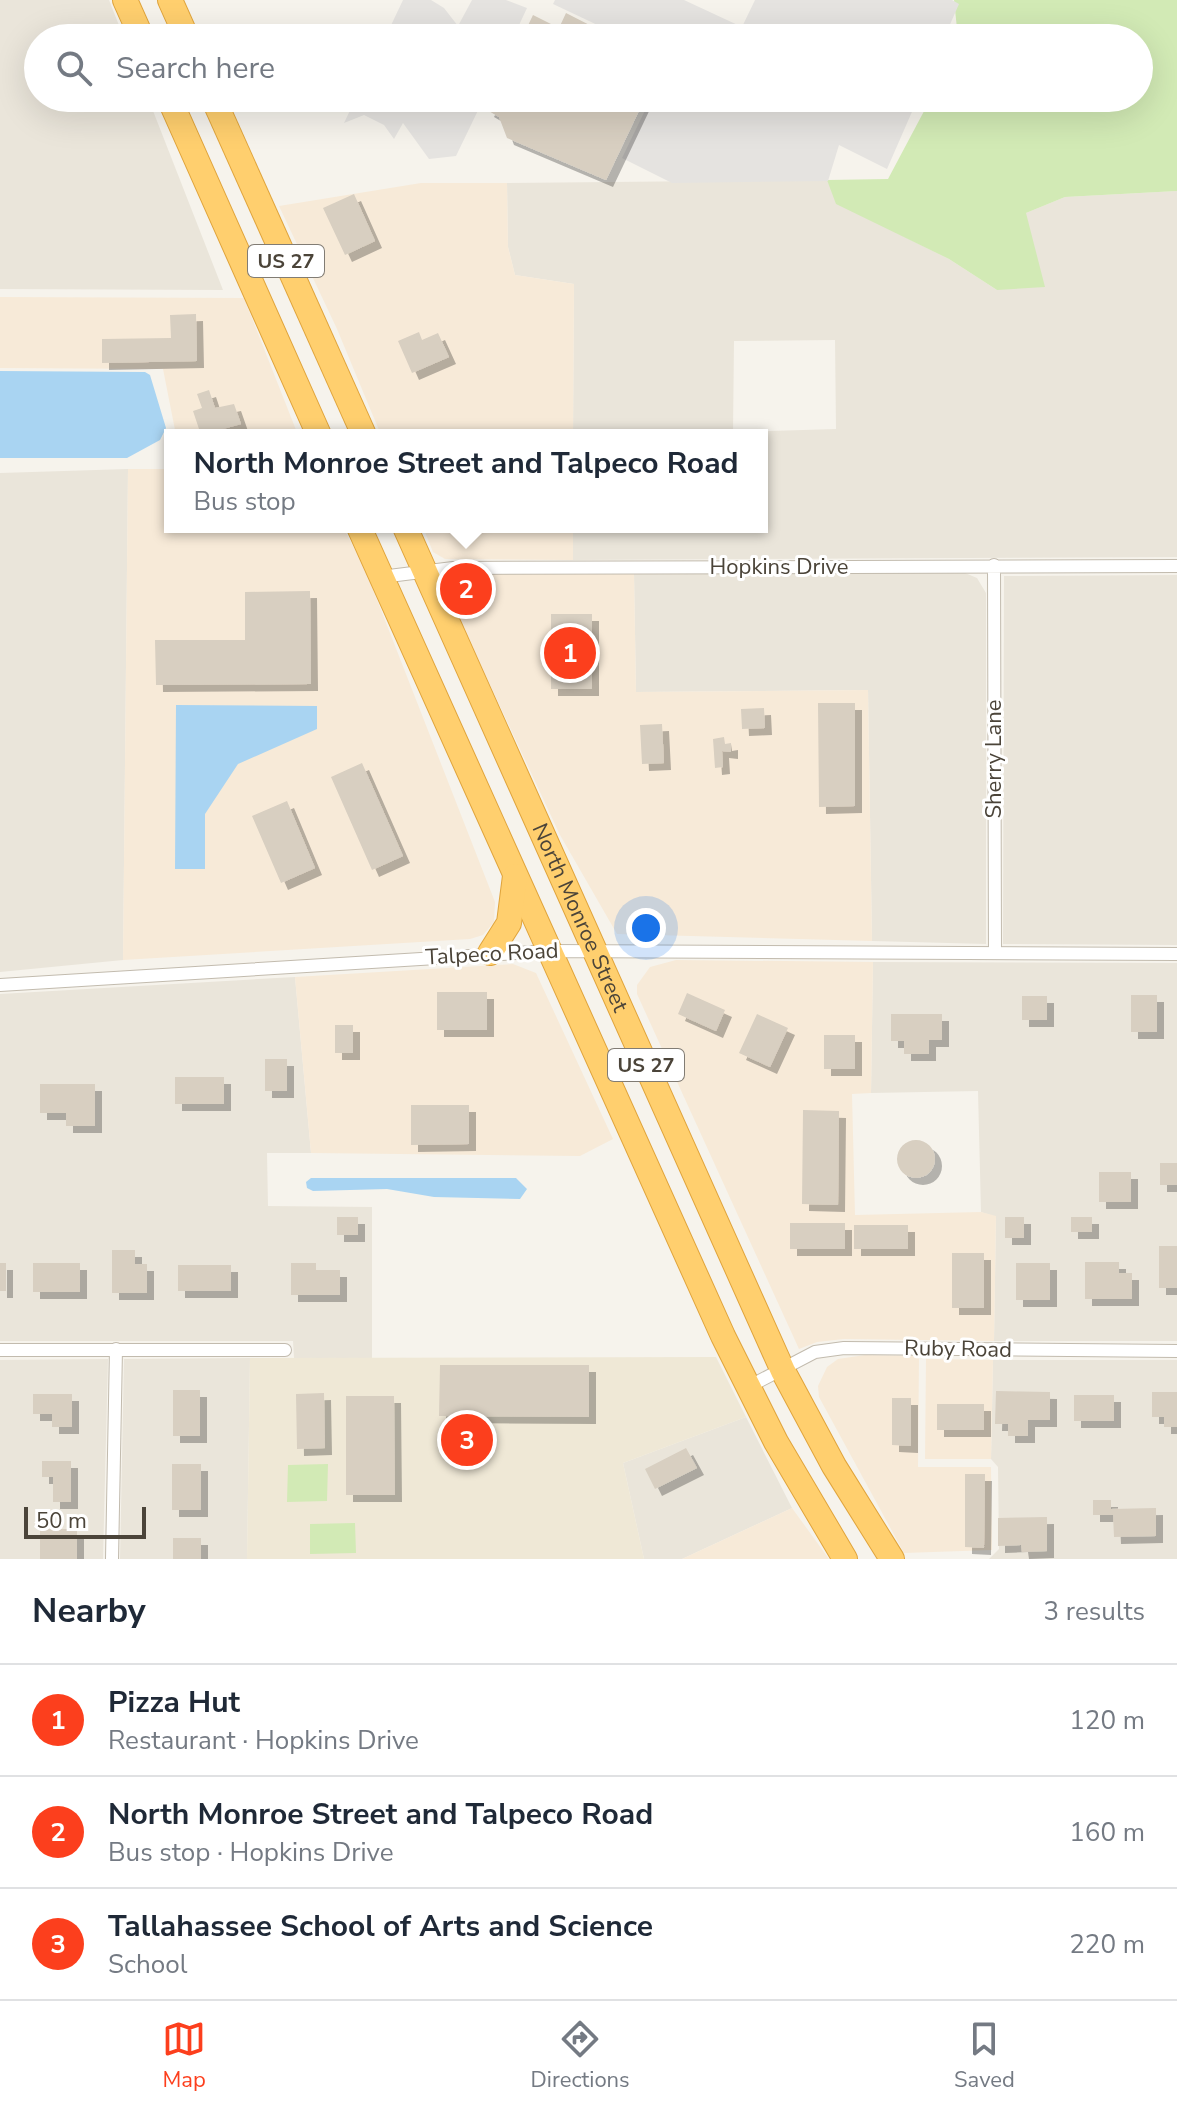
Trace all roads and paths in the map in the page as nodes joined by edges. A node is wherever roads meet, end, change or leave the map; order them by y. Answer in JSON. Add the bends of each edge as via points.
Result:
{"nodes":[{"id":1,"x":125,"y":0,"type":"edge"},
{"id":2,"x":170,"y":0,"type":"edge"},
{"id":3,"x":136,"y":24,"type":"edge"},
{"id":4,"x":181,"y":24,"type":"edge"},
{"id":5,"x":175,"y":112,"type":"edge"},
{"id":6,"x":219,"y":112,"type":"edge"},
{"id":7,"x":344,"y":391,"type":"junction"},
{"id":8,"x":307,"y":408,"type":"junction"},
{"id":9,"x":316,"y":429,"type":"edge"},
{"id":10,"x":361,"y":429,"type":"edge"},
{"id":11,"x":362,"y":533,"type":"edge"},
{"id":12,"x":408,"y":533,"type":"edge"},
{"id":13,"x":994,"y":565,"type":"junction"},
{"id":14,"x":1177,"y":566,"type":"edge"},
{"id":15,"x":425,"y":572,"type":"junction"},
{"id":16,"x":381,"y":577,"type":"junction"},
{"id":17,"x":515,"y":874,"type":"junction"},
{"id":18,"x":550,"y":951,"type":"junction"},
{"id":19,"x":595,"y":951,"type":"junction"},
{"id":20,"x":490,"y":953,"type":"junction"},
{"id":21,"x":995,"y":953,"type":"junction"},
{"id":22,"x":1177,"y":954,"type":"edge"},
{"id":23,"x":0,"y":985,"type":"edge"},
{"id":24,"x":116,"y":1349,"type":"junction"},
{"id":25,"x":0,"y":1350,"type":"edge"},
{"id":26,"x":285,"y":1350,"type":"dead end"},
{"id":27,"x":1177,"y":1351,"type":"edge"},
{"id":28,"x":783,"y":1371,"type":"junction"},
{"id":29,"x":748,"y":1387,"type":"junction"},
{"id":30,"x":112,"y":1559,"type":"edge"},
{"id":31,"x":845,"y":1559,"type":"edge"},
{"id":32,"x":892,"y":1559,"type":"edge"}],
"edges":[{"from":1,"to":3,"type":"highway"},
{"from":2,"to":4,"type":"highway"},
{"from":5,"to":8,"type":"highway","number":"US 27"},
{"from":6,"to":7,"type":"highway","number":"US 27"},
{"from":7,"to":8,"type":"highway"},
{"from":7,"to":10,"type":"highway","number":"US 27"},
{"from":8,"to":9,"type":"highway","number":"US 27"},
{"from":11,"to":16,"type":"highway","name":"North Monroe Street","number":"US 27"},
{"from":12,"to":15,"type":"highway","name":"North Monroe Street","number":"US 27"},
{"from":13,"to":14,"type":"street","name":"Hopkins Drive"},
{"from":13,"to":15,"type":"street","name":"Hopkins Drive"},
{"from":13,"to":21,"type":"street","name":"Sherry Lane"},
{"from":15,"to":16,"type":"street","name":"Hopkins Drive"},
{"from":15,"to":19,"type":"highway","name":"North Monroe Street","number":"US 27"},
{"from":16,"to":17,"type":"highway","name":"North Monroe Street","number":"US 27"},
{"from":17,"to":18,"type":"highway","name":"North Monroe Street","number":"US 27"},
{"from":17,"to":20,"type":"highway","via":[[509,923]]},
{"from":18,"to":19,"type":"street","name":"Talpeco Road"},
{"from":18,"to":20,"type":"street","name":"Talpeco Road"},
{"from":18,"to":29,"type":"highway","name":"North Monroe Street","number":"US 27"},
{"from":19,"to":21,"type":"street","name":"Talpeco Road"},
{"from":19,"to":28,"type":"highway","name":"North Monroe Street","number":"US 27"},
{"from":20,"to":23,"type":"street","name":"Talpeco Road"},
{"from":21,"to":22,"type":"street","name":"Talpeco Road"},
{"from":24,"to":25,"type":"street"},
{"from":24,"to":26,"type":"street"},
{"from":24,"to":30,"type":"street"},
{"from":27,"to":28,"type":"street","name":"Ruby Road","via":[[844,1348],[815,1352]]},
{"from":28,"to":29,"type":"street","name":"Ruby Road"},
{"from":28,"to":32,"type":"highway","name":"North Monroe Street","number":"US 27"},
{"from":29,"to":31,"type":"highway","name":"North Monroe Street","number":"US 27"}]}
